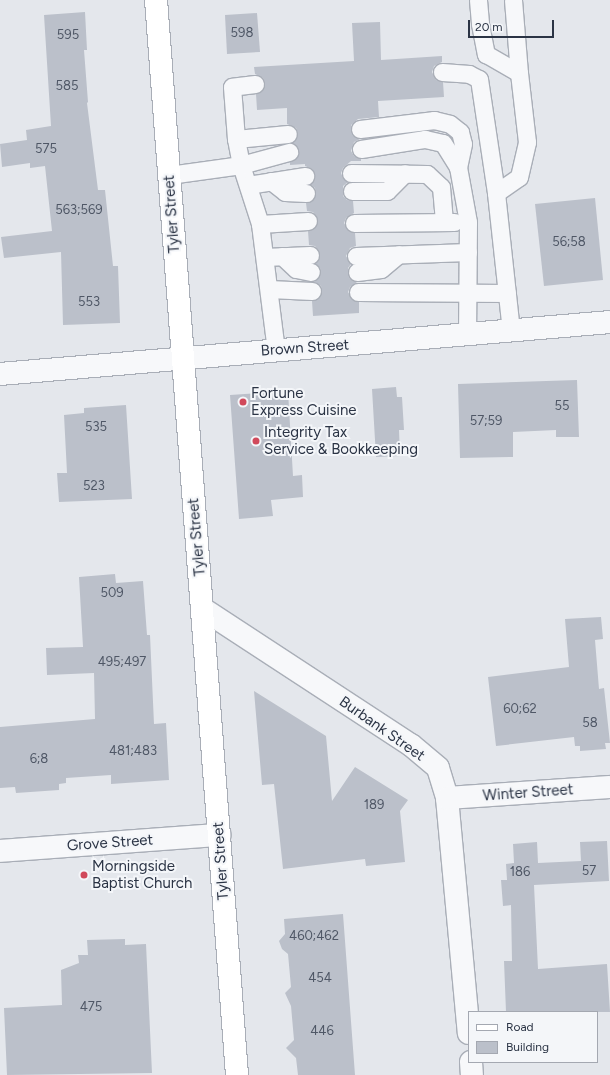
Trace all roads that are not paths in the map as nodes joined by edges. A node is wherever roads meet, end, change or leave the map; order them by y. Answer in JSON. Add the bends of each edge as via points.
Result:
{"nodes":[{"id":1,"x":156,"y":0,"type":"edge"},
{"id":2,"x":478,"y":0,"type":"edge"},
{"id":3,"x":513,"y":0,"type":"edge"},
{"id":4,"x":442,"y":72,"type":"dead end"},
{"id":5,"x":519,"y":73,"type":"junction"},
{"id":6,"x":255,"y":84,"type":"dead end"},
{"id":7,"x":360,"y":130,"type":"dead end"},
{"id":8,"x":288,"y":134,"type":"dead end"},
{"id":9,"x":236,"y":139,"type":"junction"},
{"id":10,"x":361,"y":149,"type":"dead end"},
{"id":11,"x":289,"y":152,"type":"dead end"},
{"id":12,"x":241,"y":165,"type":"junction"},
{"id":13,"x":458,"y":167,"type":"junction"},
{"id":14,"x":351,"y":173,"type":"dead end"},
{"id":15,"x":405,"y":173,"type":"junction"},
{"id":16,"x":169,"y":175,"type":"junction"},
{"id":17,"x":305,"y":184,"type":"dead end"},
{"id":18,"x":248,"y":185,"type":"junction"},
{"id":19,"x":352,"y":191,"type":"dead end"},
{"id":20,"x":496,"y":194,"type":"junction"},
{"id":21,"x":308,"y":221,"type":"dead end"},
{"id":22,"x":444,"y":222,"type":"junction"},
{"id":23,"x":468,"y":222,"type":"junction"},
{"id":24,"x":354,"y":223,"type":"dead end"},
{"id":25,"x":260,"y":224,"type":"junction"},
{"id":26,"x":468,"y":252,"type":"junction"},
{"id":27,"x":310,"y":255,"type":"dead end"},
{"id":28,"x":282,"y":256,"type":"junction"},
{"id":29,"x":265,"y":257,"type":"junction"},
{"id":30,"x":357,"y":264,"type":"dead end"},
{"id":31,"x":311,"y":272,"type":"dead end"},
{"id":32,"x":269,"y":289,"type":"junction"},
{"id":33,"x":312,"y":291,"type":"dead end"},
{"id":34,"x":358,"y":292,"type":"dead end"},
{"id":35,"x":467,"y":293,"type":"junction"},
{"id":36,"x":507,"y":293,"type":"junction"},
{"id":37,"x":610,"y":322,"type":"edge"},
{"id":38,"x":511,"y":331,"type":"junction"},
{"id":39,"x":467,"y":335,"type":"junction"},
{"id":40,"x":276,"y":350,"type":"junction"},
{"id":41,"x":183,"y":357,"type":"junction"},
{"id":42,"x":0,"y":374,"type":"edge"},
{"id":43,"x":203,"y":609,"type":"junction"},
{"id":44,"x":610,"y":787,"type":"edge"},
{"id":45,"x":447,"y":798,"type":"junction"},
{"id":46,"x":219,"y":835,"type":"junction"},
{"id":47,"x":0,"y":851,"type":"edge"},
{"id":48,"x":468,"y":1022,"type":"edge"},
{"id":49,"x":471,"y":1063,"type":"edge"},
{"id":50,"x":237,"y":1075,"type":"edge"},
{"id":51,"x":472,"y":1075,"type":"edge"}],
"edges":[{"from":1,"to":16,"type":"main road","name":"Tyler Street"},
{"from":2,"to":5,"type":"lane","via":[[486,54]]},
{"from":3,"to":5,"type":"lane"},
{"from":4,"to":20,"type":"lane","via":[[469,74],[479,80]]},
{"from":5,"to":20,"type":"lane","via":[[527,142],[519,177]]},
{"from":6,"to":9,"type":"lane","via":[[232,87]]},
{"from":7,"to":13,"type":"lane","via":[[434,120],[450,124],[460,132],[463,144]]},
{"from":8,"to":9,"type":"lane"},
{"from":9,"to":12,"type":"lane"},
{"from":10,"to":13,"type":"lane","via":[[425,139],[443,143]]},
{"from":11,"to":12,"type":"lane"},
{"from":12,"to":16,"type":"lane"},
{"from":12,"to":18,"type":"lane"},
{"from":13,"to":23,"type":"lane"},
{"from":14,"to":15,"type":"lane"},
{"from":15,"to":19,"type":"lane","via":[[387,191]]},
{"from":15,"to":22,"type":"lane","via":[[427,174],[441,187]]},
{"from":16,"to":41,"type":"main road","name":"Tyler Street"},
{"from":17,"to":18,"type":"lane","via":[[285,192],[271,181]]},
{"from":18,"to":25,"type":"lane"},
{"from":20,"to":36,"type":"lane"},
{"from":21,"to":25,"type":"lane"},
{"from":22,"to":23,"type":"lane"},
{"from":22,"to":24,"type":"lane"},
{"from":23,"to":26,"type":"lane"},
{"from":25,"to":29,"type":"lane"},
{"from":26,"to":30,"type":"lane","via":[[399,254],[381,269]]},
{"from":26,"to":35,"type":"lane"},
{"from":27,"to":28,"type":"lane"},
{"from":28,"to":29,"type":"lane"},
{"from":28,"to":31,"type":"lane","via":[[296,269]]},
{"from":29,"to":32,"type":"lane"},
{"from":32,"to":33,"type":"lane"},
{"from":32,"to":40,"type":"lane"},
{"from":34,"to":35,"type":"lane"},
{"from":35,"to":36,"type":"lane"},
{"from":35,"to":39,"type":"lane"},
{"from":36,"to":38,"type":"lane"},
{"from":37,"to":38,"type":"street","name":"Brown Street"},
{"from":38,"to":39,"type":"street","name":"Brown Street"},
{"from":39,"to":40,"type":"street","name":"Brown Street"},
{"from":40,"to":41,"type":"street","name":"Brown Street"},
{"from":41,"to":42,"type":"street","name":"Brown Street"},
{"from":41,"to":43,"type":"main road","name":"Tyler Street"},
{"from":43,"to":45,"type":"street","name":"Burbank Street","via":[[411,745],[438,768]]},
{"from":43,"to":46,"type":"main road","name":"Tyler Street"},
{"from":44,"to":45,"type":"street","name":"Winter Street"},
{"from":45,"to":48,"type":"street","name":"Burbank Street"},
{"from":46,"to":47,"type":"street","name":"Grove Street"},
{"from":46,"to":50,"type":"main road","name":"Tyler Street"},
{"from":49,"to":51,"type":"street"}]}
